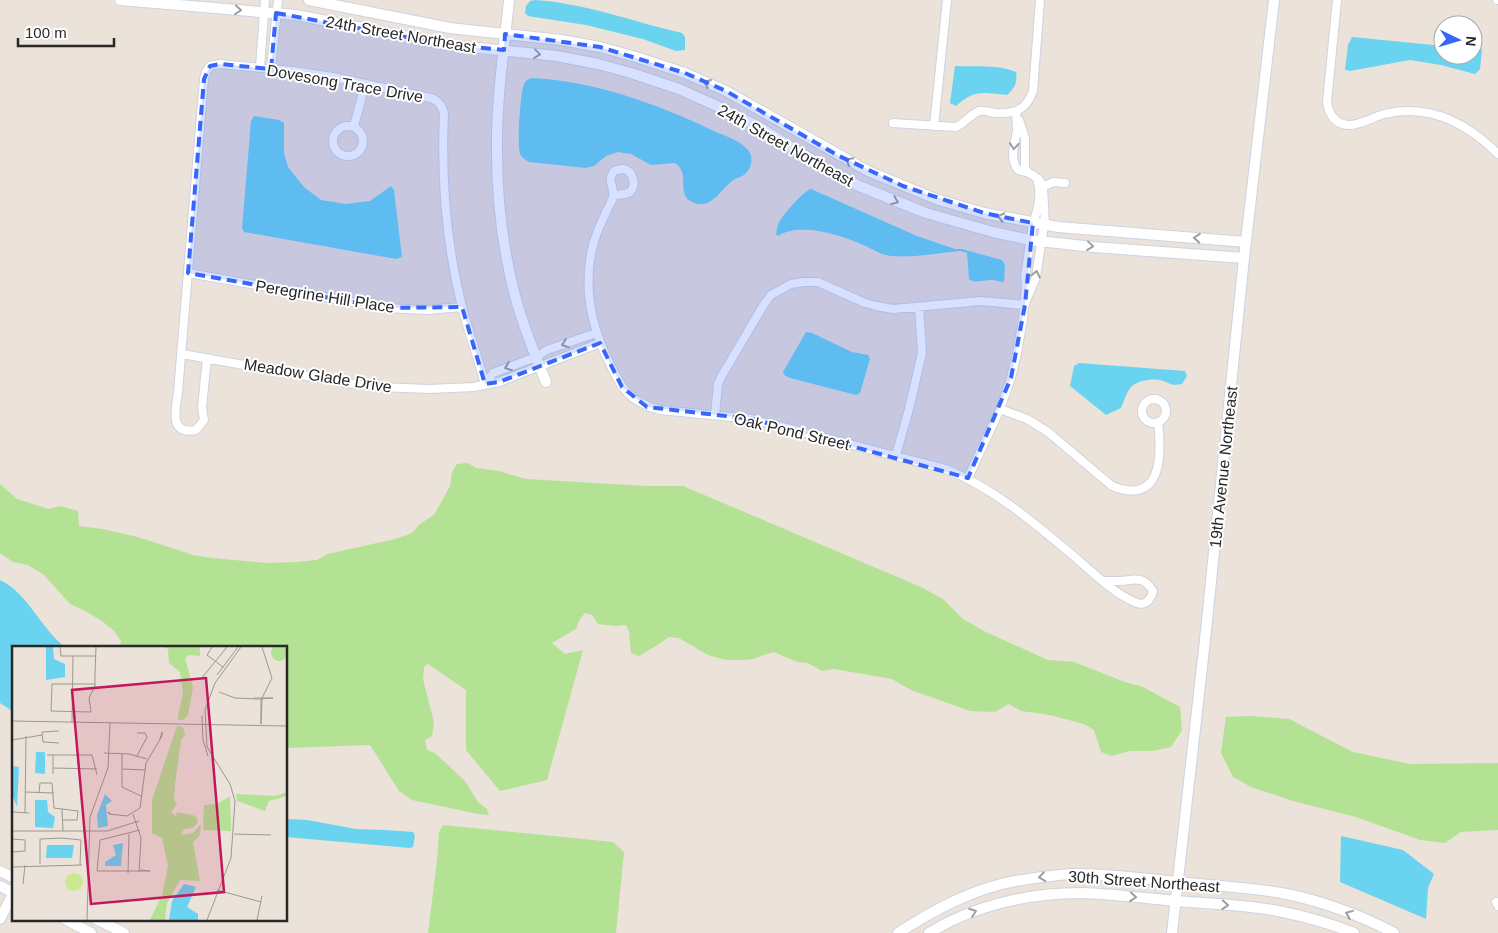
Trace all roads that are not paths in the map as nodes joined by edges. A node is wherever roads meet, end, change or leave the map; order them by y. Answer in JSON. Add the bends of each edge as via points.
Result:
{"nodes":[{"id":1,"x":120,"y":0,"type":"edge"},
{"id":2,"x":265,"y":0,"type":"edge"},
{"id":3,"x":278,"y":0,"type":"edge"},
{"id":4,"x":309,"y":0,"type":"edge"},
{"id":5,"x":509,"y":0,"type":"edge"},
{"id":6,"x":947,"y":0,"type":"edge"},
{"id":7,"x":1040,"y":0,"type":"edge"},
{"id":8,"x":1274,"y":0,"type":"edge"},
{"id":9,"x":1337,"y":0,"type":"edge"},
{"id":10,"x":264,"y":12,"type":"junction"},
{"id":11,"x":276,"y":13,"type":"junction"},
{"id":12,"x":505,"y":34,"type":"junction"},
{"id":13,"x":504,"y":50,"type":"junction"},
{"id":14,"x":260,"y":68,"type":"junction"},
{"id":15,"x":271,"y":68,"type":"junction"},
{"id":16,"x":365,"y":85,"type":"junction"},
{"id":17,"x":1016,"y":112,"type":"junction"},
{"id":18,"x":893,"y":123,"type":"dead end"},
{"id":19,"x":354,"y":126,"type":"junction"},
{"id":20,"x":934,"y":126,"type":"junction"},
{"id":21,"x":1498,"y":154,"type":"edge"},
{"id":22,"x":1027,"y":172,"type":"junction"},
{"id":23,"x":1037,"y":179,"type":"junction"},
{"id":24,"x":1065,"y":182,"type":"dead end"},
{"id":25,"x":1043,"y":187,"type":"junction"},
{"id":26,"x":614,"y":195,"type":"dead end"},
{"id":27,"x":1041,"y":224,"type":"junction"},
{"id":28,"x":1030,"y":240,"type":"junction"},
{"id":29,"x":1042,"y":241,"type":"junction"},
{"id":30,"x":1246,"y":242,"type":"junction"},
{"id":31,"x":1244,"y":258,"type":"junction"},
{"id":32,"x":188,"y":273,"type":"junction"},
{"id":33,"x":1025,"y":306,"type":"junction"},
{"id":34,"x":462,"y":307,"type":"junction"},
{"id":35,"x":919,"y":307,"type":"junction"},
{"id":36,"x":596,"y":333,"type":"junction"},
{"id":37,"x":600,"y":343,"type":"junction"},
{"id":38,"x":182,"y":354,"type":"junction"},
{"id":39,"x":207,"y":358,"type":"junction"},
{"id":40,"x":538,"y":362,"type":"junction"},
{"id":41,"x":546,"y":382,"type":"dead end"},
{"id":42,"x":485,"y":384,"type":"junction"},
{"id":43,"x":1000,"y":409,"type":"junction"},
{"id":44,"x":715,"y":415,"type":"junction"},
{"id":45,"x":1158,"y":422,"type":"dead end"},
{"id":46,"x":896,"y":455,"type":"junction"},
{"id":47,"x":968,"y":478,"type":"junction"},
{"id":48,"x":1103,"y":581,"type":"junction"},
{"id":49,"x":0,"y":871,"type":"edge"},
{"id":50,"x":12,"y":877,"type":"edge"},
{"id":51,"x":1177,"y":882,"type":"junction"},
{"id":52,"x":0,"y":886,"type":"edge"},
{"id":53,"x":12,"y":892,"type":"edge"},
{"id":54,"x":12,"y":897,"type":"edge"},
{"id":55,"x":1176,"y":901,"type":"junction"},
{"id":56,"x":0,"y":919,"type":"edge"},
{"id":57,"x":67,"y":920,"type":"edge"},
{"id":58,"x":98,"y":920,"type":"edge"},
{"id":59,"x":92,"y":933,"type":"edge"},
{"id":60,"x":124,"y":933,"type":"edge"},
{"id":61,"x":898,"y":933,"type":"edge"},
{"id":62,"x":929,"y":933,"type":"edge"},
{"id":63,"x":1172,"y":933,"type":"edge"},
{"id":64,"x":1354,"y":933,"type":"edge"},
{"id":65,"x":1394,"y":933,"type":"edge"}],
"edges":[{"from":1,"to":10,"type":"street","name":"24th Street Northeast","one_way":true},
{"from":2,"to":10,"type":"street"},
{"from":3,"to":11,"type":"street"},
{"from":4,"to":12,"type":"street","name":"24th Street Northeast","via":[[442,26]]},
{"from":5,"to":12,"type":"street"},
{"from":6,"to":20,"type":"street"},
{"from":7,"to":17,"type":"street","via":[[1032,91],[1029,100]]},
{"from":8,"to":30,"type":"street","name":"19th Avenue Northeast"},
{"from":9,"to":21,"type":"street","via":[[1327,102],[1334,119],[1354,125],[1385,114],[1418,112],[1447,117],[1481,138]]},
{"from":10,"to":11,"type":"street","name":"24th Street Northeast"},
{"from":10,"to":14,"type":"street"},
{"from":11,"to":13,"type":"street","name":"24th Street Northeast","via":[[450,45]]},
{"from":11,"to":15,"type":"street"},
{"from":12,"to":13,"type":"street"},
{"from":27,"to":12,"type":"street","name":"24th Street Northeast","one_way":true,"via":[[984,213],[903,186],[837,155],[726,91],[685,73],[600,47]]},
{"from":13,"to":28,"type":"street","name":"24th Street Northeast","one_way":true,"via":[[598,64],[679,89],[759,127],[858,186],[926,213]]},
{"from":13,"to":40,"type":"street","via":[[497,152],[499,198],[514,292]]},
{"from":14,"to":15,"type":"street","name":"Dovesong Trace Drive"},
{"from":14,"to":32,"type":"street","name":"Dovesong Trace Drive","via":[[220,64],[210,66],[206,72]]},
{"from":15,"to":16,"type":"street","name":"Dovesong Trace Drive"},
{"from":16,"to":19,"type":"street"},
{"from":16,"to":34,"type":"street","name":"Dovesong Trace Drive","via":[[431,98],[442,106],[444,196],[452,262]]},
{"from":17,"to":20,"type":"street","via":[[981,111],[956,127]]},
{"from":17,"to":22,"type":"street","via":[[1025,133]]},
{"from":17,"to":22,"type":"street","one_way":true,"via":[[1014,161],[1018,170]]},
{"from":18,"to":20,"type":"street"},
{"from":19,"to":19,"type":"street","via":[[344,126],[333,136],[333,146],[344,156],[354,155],[362,148],[363,138]]},
{"from":22,"to":23,"type":"street"},
{"from":23,"to":25,"type":"street"},
{"from":23,"to":27,"type":"street","via":[[1039,199],[1036,216]]},
{"from":24,"to":25,"type":"street","via":[[1053,182]]},
{"from":25,"to":27,"type":"street"},
{"from":26,"to":36,"type":"street","name":"Oak Pond Street","via":[[593,244],[589,264],[590,306]]},
{"from":27,"to":28,"type":"street"},
{"from":27,"to":29,"type":"street"},
{"from":30,"to":27,"type":"street","name":"24th Street Northeast","one_way":true},
{"from":28,"to":29,"type":"street","name":"24th Street Northeast"},
{"from":28,"to":33,"type":"street"},
{"from":29,"to":31,"type":"street","name":"24th Street Northeast","one_way":true},
{"from":33,"to":29,"type":"street","one_way":true,"via":[[1036,277]]},
{"from":30,"to":31,"type":"street","name":"19th Avenue Northeast"},
{"from":31,"to":51,"type":"street","name":"19th Avenue Northeast"},
{"from":32,"to":34,"type":"street","name":"Peregrine Hill Place","via":[[387,308],[427,310]]},
{"from":32,"to":38,"type":"street","name":"Dovesong Trace Drive"},
{"from":33,"to":35,"type":"street","via":[[981,301]]},
{"from":33,"to":43,"type":"street","via":[[1014,370]]},
{"from":34,"to":42,"type":"street","name":"Dovesong Trace Drive"},
{"from":35,"to":44,"type":"street","via":[[876,306],[818,282],[782,288],[763,306],[721,377]]},
{"from":35,"to":46,"type":"street","via":[[922,353]]},
{"from":36,"to":37,"type":"street","name":"Oak Pond Street"},
{"from":36,"to":40,"type":"street","one_way":true,"via":[[547,350]]},
{"from":37,"to":40,"type":"street"},
{"from":37,"to":44,"type":"street","name":"Oak Pond Street","via":[[622,387],[634,399],[660,410]]},
{"from":38,"to":39,"type":"street","name":"Meadow Glade Drive"},
{"from":38,"to":39,"type":"street","name":"Dovesong Trace Drive","via":[[175,420],[183,430],[189,431],[196,430],[204,420],[202,407]]},
{"from":39,"to":42,"type":"street","name":"Meadow Glade Drive","via":[[379,387],[429,389]]},
{"from":40,"to":41,"type":"street"},
{"from":40,"to":42,"type":"street","via":[[493,373]]},
{"from":43,"to":45,"type":"street","via":[[1027,419],[1048,432],[1112,486],[1133,492],[1152,480],[1158,469],[1161,444]]},
{"from":43,"to":47,"type":"street"},
{"from":44,"to":46,"type":"street","name":"Oak Pond Street","via":[[752,419]]},
{"from":46,"to":47,"type":"street","name":"Oak Pond Street"},
{"from":47,"to":48,"type":"street","name":"Oak Pond Street","via":[[1023,514]]},
{"from":48,"to":48,"type":"street","name":"Oak Pond Street","via":[[1140,580],[1148,583],[1153,591],[1146,603],[1139,604]]},
{"from":49,"to":50,"type":"street"},
{"from":51,"to":55,"type":"street","name":"19th Avenue Northeast"},
{"from":51,"to":61,"type":"street","name":"30th Street Northeast","one_way":true,"via":[[1072,874],[1014,881],[959,899]]},
{"from":65,"to":51,"type":"street","name":"30th Street Northeast","one_way":true,"via":[[1327,905],[1288,894]]},
{"from":52,"to":53,"type":"street"},
{"from":54,"to":56,"type":"street"},
{"from":62,"to":55,"type":"street","name":"30th Street Northeast","one_way":true,"via":[[967,914],[1021,899],[1092,894]]},
{"from":55,"to":63,"type":"street","name":"19th Avenue Northeast"},
{"from":55,"to":64,"type":"street","name":"30th Street Northeast","one_way":true,"via":[[1277,911]]},
{"from":57,"to":59,"type":"street"},
{"from":58,"to":60,"type":"street"}]}
